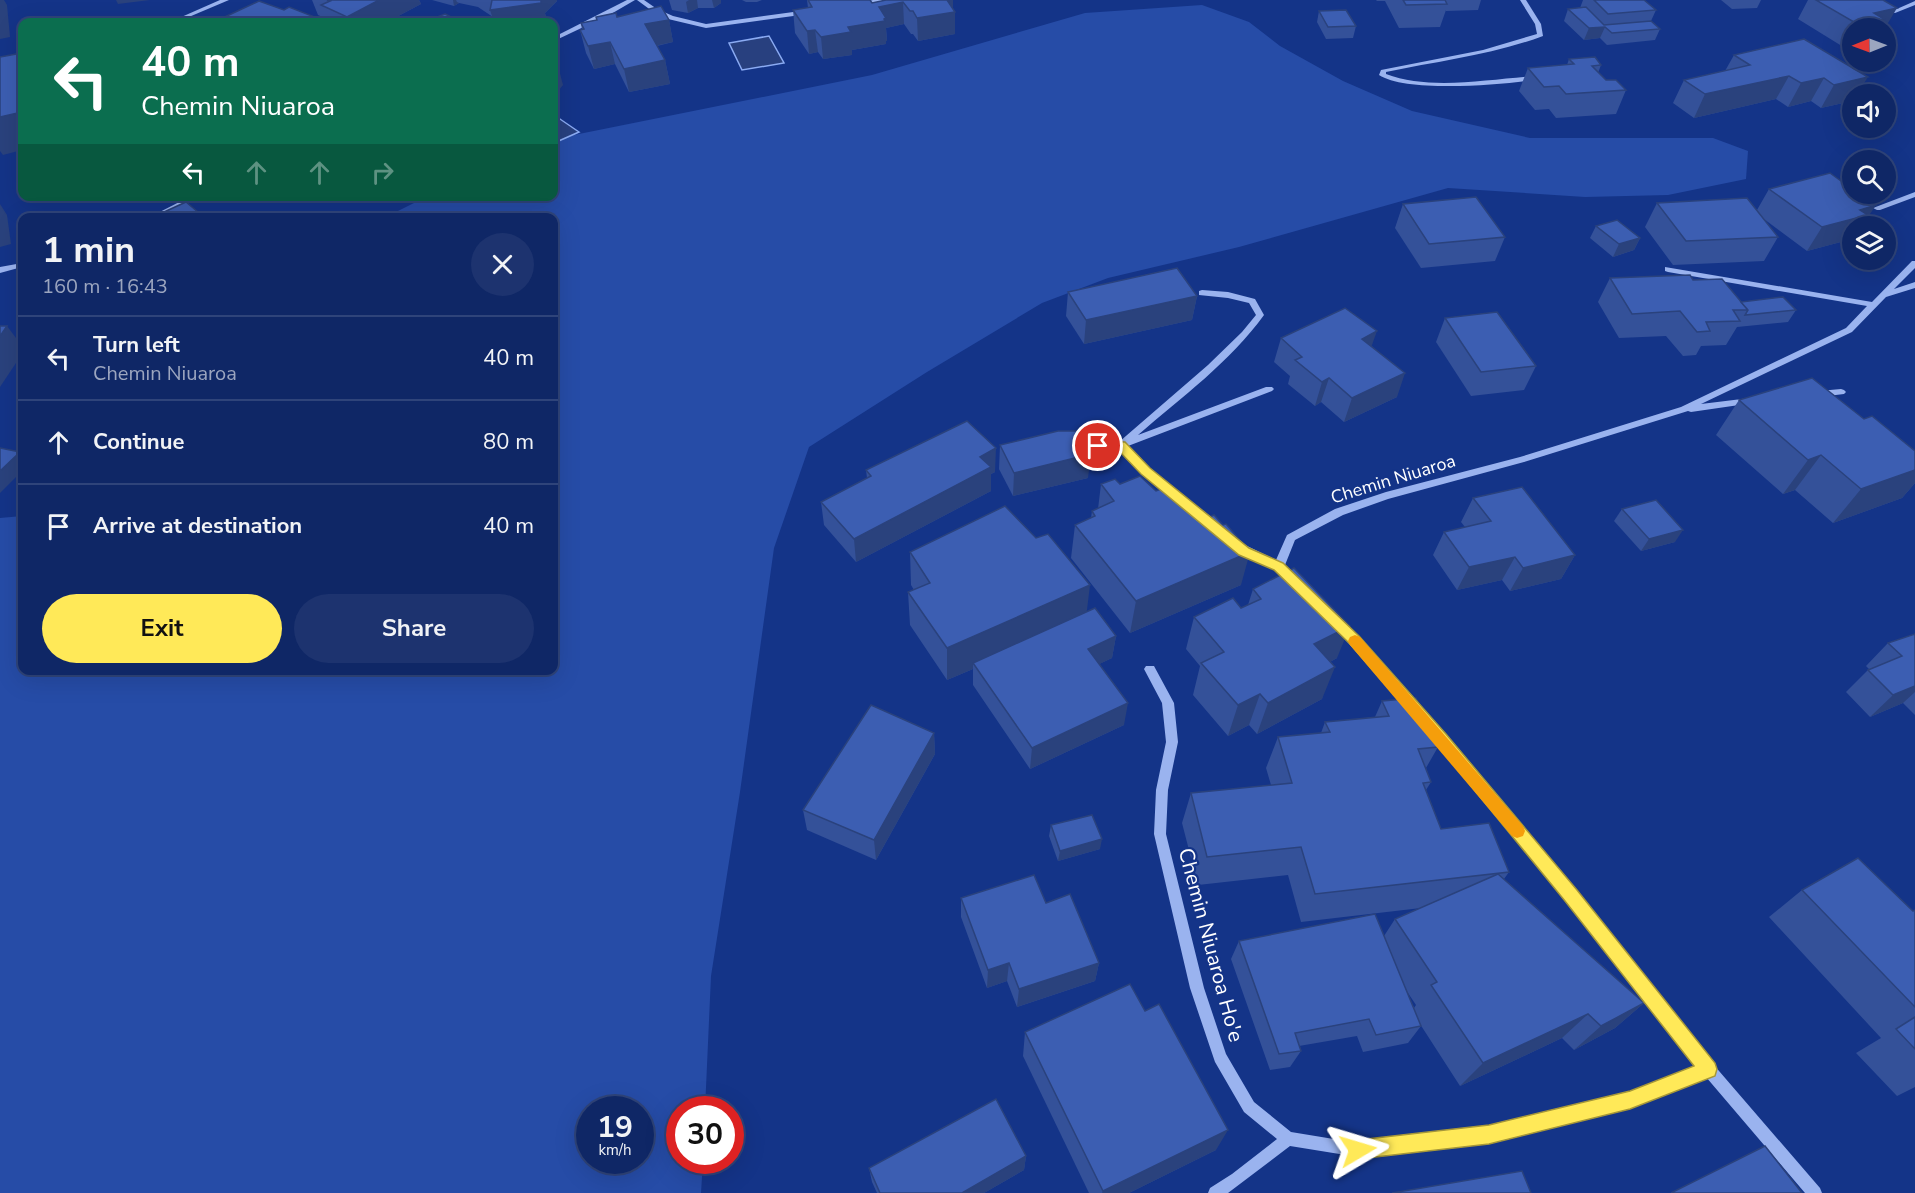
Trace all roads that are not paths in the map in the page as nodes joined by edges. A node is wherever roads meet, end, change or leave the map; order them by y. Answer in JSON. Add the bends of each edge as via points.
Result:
{"nodes":[{"id":1,"x":226,"y":0,"type":"edge"},
{"id":2,"x":632,"y":0,"type":"edge"},
{"id":3,"x":640,"y":0,"type":"edge"},
{"id":4,"x":885,"y":0,"type":"edge"},
{"id":5,"x":1523,"y":0,"type":"edge"},
{"id":6,"x":1915,"y":3,"type":"edge"},
{"id":7,"x":850,"y":5,"type":"edge"},
{"id":8,"x":815,"y":11,"type":"edge"},
{"id":9,"x":1893,"y":12,"type":"dead end"},
{"id":10,"x":183,"y":18,"type":"edge"},
{"id":11,"x":558,"y":37,"type":"edge"},
{"id":12,"x":1548,"y":78,"type":"edge"},
{"id":13,"x":1915,"y":194,"type":"edge"},
{"id":14,"x":188,"y":201,"type":"edge"},
{"id":15,"x":1877,"y":208,"type":"dead end"},
{"id":16,"x":162,"y":213,"type":"edge"},
{"id":17,"x":1915,"y":263,"type":"edge"},
{"id":18,"x":18,"y":266,"type":"edge"},
{"id":19,"x":1668,"y":269,"type":"dead end"},
{"id":20,"x":0,"y":270,"type":"edge"},
{"id":21,"x":1915,"y":285,"type":"edge"},
{"id":22,"x":1202,"y":293,"type":"dead end"},
{"id":23,"x":1882,"y":296,"type":"junction"},
{"id":24,"x":1875,"y":305,"type":"junction"},
{"id":25,"x":1269,"y":389,"type":"dead end"},
{"id":26,"x":1841,"y":392,"type":"dead end"},
{"id":27,"x":1808,"y":394,"type":"edge"},
{"id":28,"x":1762,"y":399,"type":"edge"},
{"id":29,"x":1684,"y":409,"type":"junction"},
{"id":30,"x":1121,"y":445,"type":"junction"},
{"id":31,"x":1064,"y":446,"type":"edge"},
{"id":32,"x":1279,"y":566,"type":"junction"},
{"id":33,"x":1304,"y":591,"type":"edge"},
{"id":34,"x":1329,"y":615,"type":"edge"},
{"id":35,"x":1150,"y":669,"type":"dead end"},
{"id":36,"x":1708,"y":1069,"type":"junction"},
{"id":37,"x":1288,"y":1139,"type":"junction"},
{"id":38,"x":1215,"y":1193,"type":"edge"},
{"id":39,"x":1815,"y":1193,"type":"edge"}],
"edges":[{"from":1,"to":10,"type":"street"},
{"from":2,"to":11,"type":"street"},
{"from":3,"to":8,"type":"street","via":[[689,24],[706,26]]},
{"from":4,"to":7,"type":"street"},
{"from":5,"to":12,"type":"street","via":[[1541,35],[1522,43],[1383,71],[1382,75],[1418,83]]},
{"from":6,"to":9,"type":"street"},
{"from":13,"to":15,"type":"street"},
{"from":14,"to":16,"type":"street"},
{"from":17,"to":23,"type":"street","name":"Chemin Niuaroa"},
{"from":18,"to":20,"type":"street"},
{"from":19,"to":24,"type":"street"},
{"from":21,"to":23,"type":"street"},
{"from":22,"to":30,"type":"street","via":[[1252,301],[1260,315],[1192,385]]},
{"from":23,"to":24,"type":"street","name":"Chemin Niuaroa"},
{"from":24,"to":29,"type":"street","name":"Chemin Niuaroa","via":[[1849,330]]},
{"from":25,"to":30,"type":"street"},
{"from":26,"to":27,"type":"street"},
{"from":28,"to":29,"type":"street"},
{"from":29,"to":32,"type":"street","name":"Chemin Niuaroa","via":[[1339,512],[1291,538]]},
{"from":30,"to":31,"type":"street"},
{"from":30,"to":32,"type":"street","via":[[1146,471],[1244,551]]},
{"from":32,"to":33,"type":"street"},
{"from":34,"to":36,"type":"street","via":[[1441,739]]},
{"from":35,"to":37,"type":"street","name":"Chemin Niuaroa Ho'e","via":[[1168,703],[1172,742],[1162,790],[1160,834],[1197,988],[1220,1057],[1249,1107]]},
{"from":36,"to":37,"type":"street","via":[[1630,1100],[1489,1134],[1358,1150]]},
{"from":36,"to":39,"type":"street"},
{"from":37,"to":38,"type":"street"}]}
